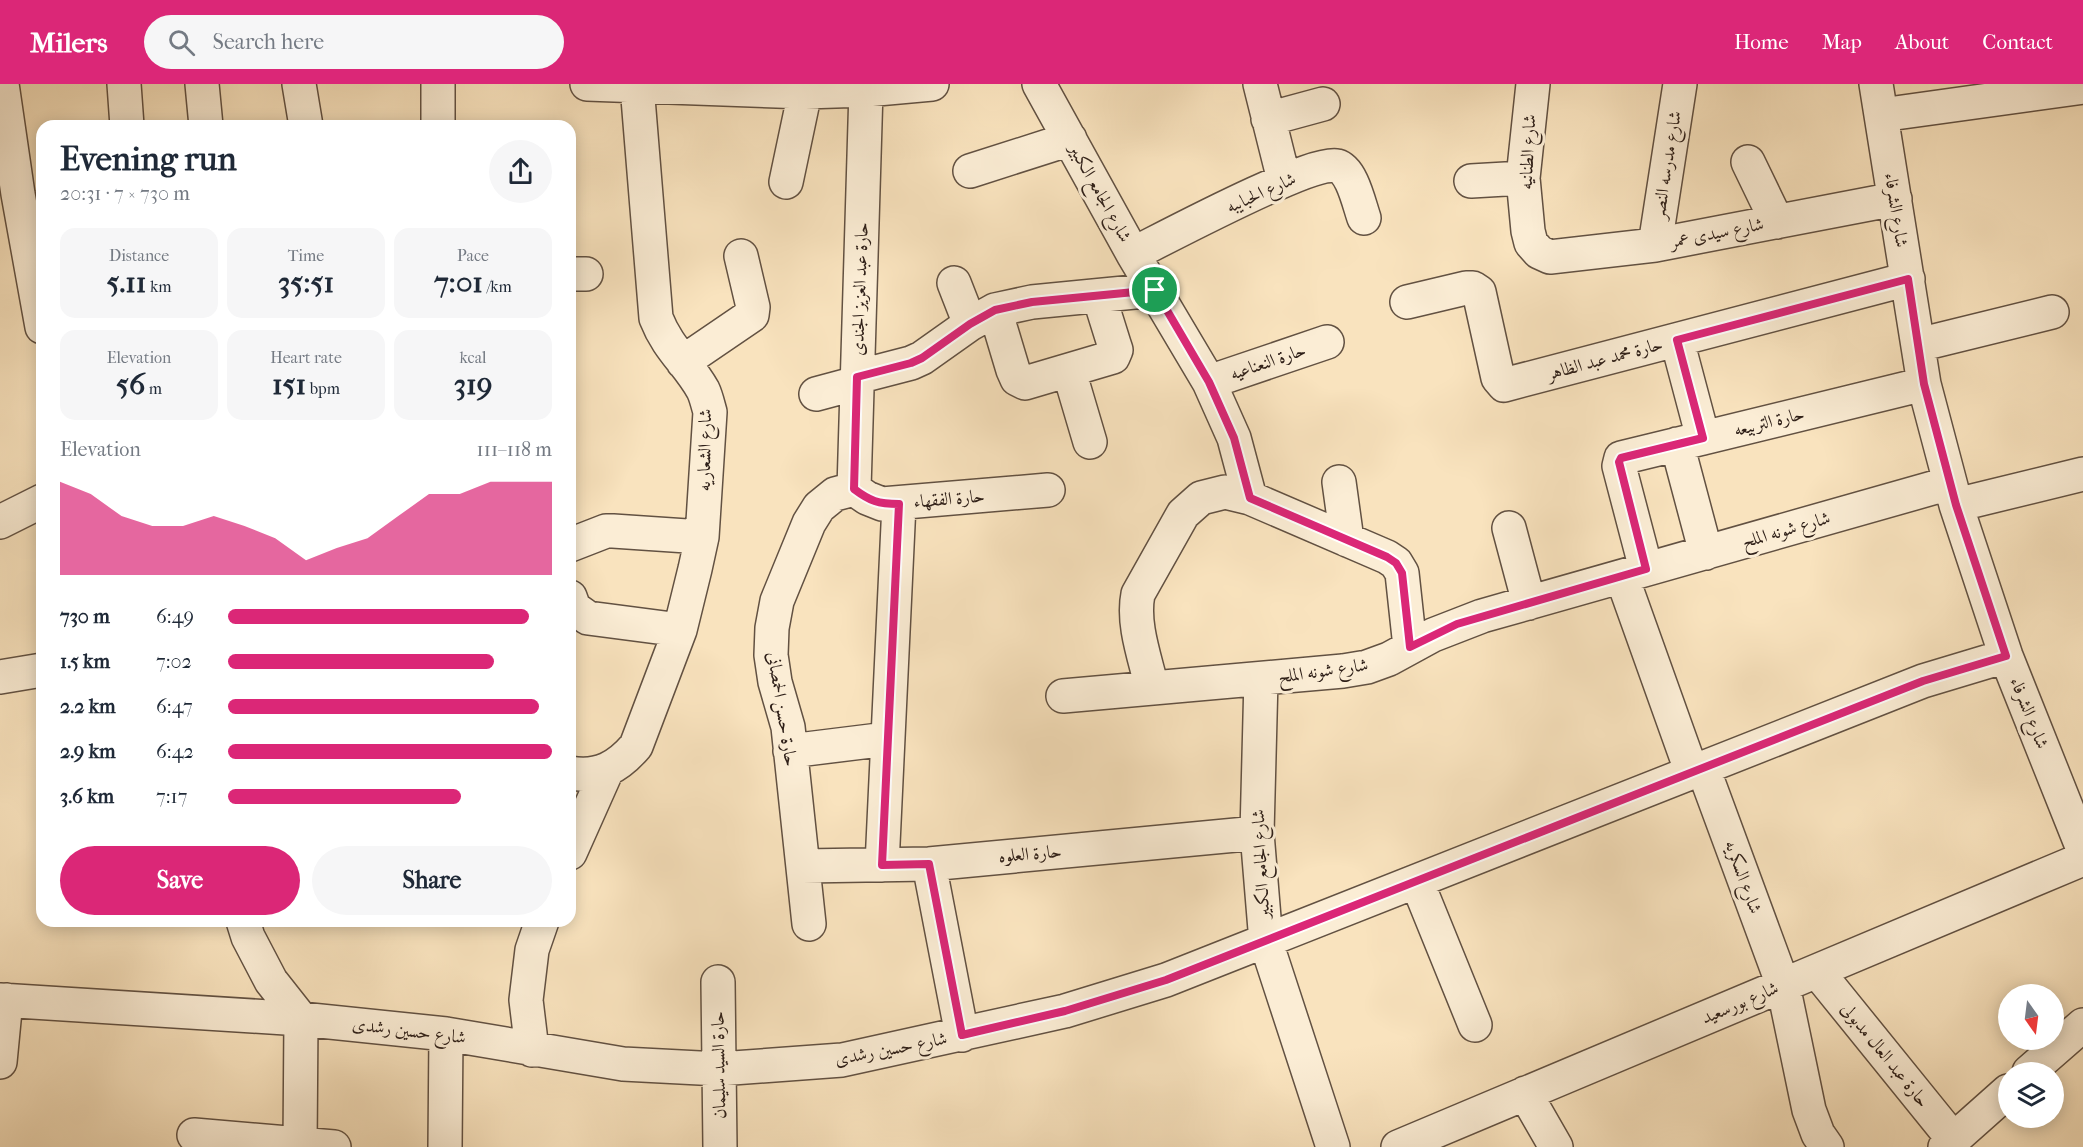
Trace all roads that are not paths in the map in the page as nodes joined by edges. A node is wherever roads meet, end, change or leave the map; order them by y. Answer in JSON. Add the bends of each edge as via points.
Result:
{"nodes":[{"id":1,"x":2,"y":84,"type":"edge"},
{"id":2,"x":124,"y":84,"type":"edge"},
{"id":3,"x":202,"y":84,"type":"edge"},
{"id":4,"x":299,"y":84,"type":"edge"},
{"id":5,"x":438,"y":84,"type":"edge"},
{"id":6,"x":587,"y":84,"type":"edge"},
{"id":7,"x":932,"y":84,"type":"edge"},
{"id":8,"x":1039,"y":84,"type":"edge"},
{"id":9,"x":1260,"y":84,"type":"edge"},
{"id":10,"x":1533,"y":84,"type":"edge"},
{"id":11,"x":1680,"y":84,"type":"edge"},
{"id":12,"x":637,"y":86,"type":"junction"},
{"id":13,"x":2083,"y":87,"type":"edge"},
{"id":14,"x":866,"y":90,"type":"junction"},
{"id":15,"x":805,"y":92,"type":"junction"},
{"id":16,"x":1879,"y":100,"type":"edge"},
{"id":17,"x":1323,"y":104,"type":"dead end"},
{"id":18,"x":1268,"y":118,"type":"junction"},
{"id":19,"x":127,"y":120,"type":"edge"},
{"id":20,"x":205,"y":120,"type":"edge"},
{"id":21,"x":305,"y":120,"type":"edge"},
{"id":22,"x":438,"y":120,"type":"edge"},
{"id":23,"x":1070,"y":140,"type":"junction"},
{"id":24,"x":1748,"y":162,"type":"dead end"},
{"id":25,"x":970,"y":171,"type":"dead end"},
{"id":26,"x":1523,"y":178,"type":"junction"},
{"id":27,"x":1284,"y":180,"type":"junction"},
{"id":28,"x":1471,"y":181,"type":"dead end"},
{"id":29,"x":786,"y":182,"type":"dead end"},
{"id":30,"x":30,"y":190,"type":"edge"},
{"id":31,"x":1895,"y":199,"type":"junction"},
{"id":32,"x":1364,"y":218,"type":"dead end"},
{"id":33,"x":1777,"y":222,"type":"junction"},
{"id":34,"x":1655,"y":245,"type":"junction"},
{"id":35,"x":1539,"y":252,"type":"joint"},
{"id":36,"x":1133,"y":254,"type":"junction"},
{"id":37,"x":741,"y":256,"type":"dead end"},
{"id":38,"x":36,"y":258,"type":"edge"},
{"id":39,"x":1908,"y":279,"type":"junction"},
{"id":40,"x":954,"y":283,"type":"dead end"},
{"id":41,"x":1155,"y":290,"type":"junction"},
{"id":42,"x":1099,"y":296,"type":"junction"},
{"id":43,"x":1407,"y":302,"type":"dead end"},
{"id":44,"x":2052,"y":312,"type":"dead end"},
{"id":45,"x":982,"y":317,"type":"junction"},
{"id":46,"x":1677,"y":340,"type":"junction"},
{"id":47,"x":1327,"y":342,"type":"dead end"},
{"id":48,"x":1918,"y":345,"type":"junction"},
{"id":49,"x":683,"y":362,"type":"junction"},
{"id":50,"x":1069,"y":371,"type":"junction"},
{"id":51,"x":857,"y":380,"type":"junction"},
{"id":52,"x":1209,"y":382,"type":"junction"},
{"id":53,"x":1924,"y":384,"type":"junction"},
{"id":54,"x":816,"y":394,"type":"dead end"},
{"id":55,"x":1690,"y":441,"type":"junction"},
{"id":56,"x":1090,"y":442,"type":"dead end"},
{"id":57,"x":2083,"y":474,"type":"edge"},
{"id":58,"x":1339,"y":482,"type":"dead end"},
{"id":59,"x":854,"y":489,"type":"junction"},
{"id":60,"x":1048,"y":490,"type":"dead end"},
{"id":61,"x":1953,"y":494,"type":"junction"},
{"id":62,"x":1250,"y":498,"type":"junction"},
{"id":63,"x":36,"y":504,"type":"edge"},
{"id":64,"x":899,"y":504,"type":"junction"},
{"id":65,"x":0,"y":522,"type":"edge"},
{"id":66,"x":1509,"y":528,"type":"dead end"},
{"id":67,"x":702,"y":537,"type":"junction"},
{"id":68,"x":1347,"y":540,"type":"junction"},
{"id":69,"x":576,"y":543,"type":"edge"},
{"id":70,"x":1706,"y":553,"type":"junction"},
{"id":71,"x":1634,"y":573,"type":"junction"},
{"id":72,"x":1529,"y":603,"type":"junction"},
{"id":73,"x":576,"y":609,"type":"edge"},
{"id":74,"x":680,"y":630,"type":"junction"},
{"id":75,"x":1410,"y":647,"type":"junction"},
{"id":76,"x":2006,"y":656,"type":"junction"},
{"id":77,"x":36,"y":671,"type":"edge"},
{"id":78,"x":0,"y":678,"type":"edge"},
{"id":79,"x":1261,"y":679,"type":"junction"},
{"id":80,"x":1152,"y":688,"type":"junction"},
{"id":81,"x":1063,"y":696,"type":"dead end"},
{"id":82,"x":887,"y":739,"type":"junction"},
{"id":83,"x":789,"y":751,"type":"junction"},
{"id":84,"x":607,"y":770,"type":"junction"},
{"id":85,"x":1698,"y":770,"type":"junction"},
{"id":86,"x":576,"y":773,"type":"edge"},
{"id":87,"x":1257,"y":833,"type":"junction"},
{"id":88,"x":576,"y":840,"type":"edge"},
{"id":89,"x":2083,"y":849,"type":"edge"},
{"id":90,"x":2083,"y":859,"type":"edge"},
{"id":91,"x":929,"y":864,"type":"junction"},
{"id":92,"x":882,"y":865,"type":"junction"},
{"id":93,"x":803,"y":866,"type":"junction"},
{"id":94,"x":1417,"y":882,"type":"junction"},
{"id":95,"x":809,"y":924,"type":"dead end"},
{"id":96,"x":245,"y":927,"type":"edge"},
{"id":97,"x":540,"y":927,"type":"edge"},
{"id":98,"x":1266,"y":942,"type":"junction"},
{"id":99,"x":1817,"y":971,"type":"junction"},
{"id":100,"x":718,"y":982,"type":"dead end"},
{"id":101,"x":1783,"y":985,"type":"junction"},
{"id":102,"x":3,"y":1000,"type":"edge"},
{"id":103,"x":301,"y":1019,"type":"junction"},
{"id":104,"x":1475,"y":1025,"type":"dead end"},
{"id":105,"x":2083,"y":1025,"type":"edge"},
{"id":106,"x":446,"y":1034,"type":"junction"},
{"id":107,"x":962,"y":1035,"type":"junction"},
{"id":108,"x":532,"y":1050,"type":"junction"},
{"id":109,"x":0,"y":1062,"type":"edge"},
{"id":110,"x":2040,"y":1062,"type":"edge"},
{"id":111,"x":719,"y":1069,"type":"junction"},
{"id":112,"x":1525,"y":1094,"type":"junction"},
{"id":113,"x":1998,"y":1099,"type":"edge"},
{"id":114,"x":194,"y":1135,"type":"dead end"},
{"id":115,"x":1949,"y":1143,"type":"edge"},
{"id":116,"x":300,"y":1146,"type":"edge"},
{"id":117,"x":334,"y":1147,"type":"edge"},
{"id":118,"x":445,"y":1147,"type":"edge"},
{"id":119,"x":720,"y":1147,"type":"edge"},
{"id":120,"x":1333,"y":1147,"type":"edge"},
{"id":121,"x":1398,"y":1147,"type":"edge"},
{"id":122,"x":1556,"y":1147,"type":"edge"},
{"id":123,"x":1827,"y":1147,"type":"edge"}],
"edges":[{"from":1,"to":30,"type":"street"},
{"from":2,"to":19,"type":"street"},
{"from":3,"to":20,"type":"street"},
{"from":4,"to":21,"type":"street"},
{"from":5,"to":22,"type":"street"},
{"from":6,"to":12,"type":"street"},
{"from":7,"to":14,"type":"street"},
{"from":8,"to":23,"type":"street","name":"شارع الجامع الكبير"},
{"from":9,"to":18,"type":"street"},
{"from":10,"to":26,"type":"street","name":"شارع الطنانيه"},
{"from":11,"to":34,"type":"street","name":"شارع مدرسه النصر"},
{"from":12,"to":15,"type":"street"},
{"from":12,"to":49,"type":"street","name":"شارع الشعاريه","via":[[656,318],[669,345]]},
{"from":13,"to":16,"type":"street"},
{"from":14,"to":15,"type":"street"},
{"from":14,"to":51,"type":"street","name":"حارة عبد العزيز الجندى"},
{"from":15,"to":29,"type":"street"},
{"from":16,"to":31,"type":"street","name":"شارع الشرفاء"},
{"from":17,"to":18,"type":"street"},
{"from":18,"to":27,"type":"street"},
{"from":23,"to":25,"type":"street"},
{"from":23,"to":36,"type":"street","name":"شارع الجامع الكبير"},
{"from":24,"to":33,"type":"street"},
{"from":26,"to":28,"type":"street"},
{"from":26,"to":35,"type":"street","name":"شارع الطنانيه","via":[[1528,231]]},
{"from":27,"to":32,"type":"street","name":"شارع الحبايبه","via":[[1335,166],[1344,170]]},
{"from":27,"to":36,"type":"street","name":"شارع الحبايبه"},
{"from":30,"to":38,"type":"street"},
{"from":31,"to":33,"type":"street","name":"شارع سيدى عمر"},
{"from":31,"to":39,"type":"street","name":"شارع الشرفاء"},
{"from":33,"to":34,"type":"street","name":"شارع سيدى عمر"},
{"from":34,"to":35,"type":"street","name":"شارع سيدى عمر","via":[[1550,257]]},
{"from":36,"to":41,"type":"street","name":"شارع الجامع الكبير"},
{"from":37,"to":49,"type":"street","via":[[752,315]]},
{"from":39,"to":46,"type":"street","name":"حارة محمد عبد الظاهر"},
{"from":39,"to":48,"type":"street","name":"شارع الشرفاء"},
{"from":40,"to":45,"type":"street"},
{"from":41,"to":42,"type":"street"},
{"from":41,"to":52,"type":"street","name":"شارع الجامع الكبير"},
{"from":42,"to":45,"type":"street","via":[[1013,304]]},
{"from":42,"to":50,"type":"street","via":[[1116,350],[1106,361]]},
{"from":43,"to":46,"type":"street","name":"حارة محمد عبد الظاهر","via":[[1466,288],[1479,292],[1497,378],[1504,385]]},
{"from":44,"to":48,"type":"street"},
{"from":45,"to":50,"type":"street","via":[[1017,379],[1025,382]]},
{"from":45,"to":51,"type":"street","via":[[922,358]]},
{"from":46,"to":55,"type":"street"},
{"from":47,"to":52,"type":"street","name":"حارة النعناعيه"},
{"from":48,"to":53,"type":"street","name":"شارع الشرفاء"},
{"from":49,"to":67,"type":"street","name":"شارع الشعاريه","via":[[704,392],[710,412]]},
{"from":50,"to":56,"type":"street"},
{"from":51,"to":54,"type":"street"},
{"from":51,"to":59,"type":"street","name":"حارة عبد العزيز الجندى"},
{"from":52,"to":62,"type":"street","name":"شارع الجامع الكبير","via":[[1234,438]]},
{"from":53,"to":55,"type":"street","name":"حارة التربيعه"},
{"from":53,"to":61,"type":"street","name":"شارع الشرفاء"},
{"from":55,"to":70,"type":"street"},
{"from":55,"to":71,"type":"street","name":"حارة التربيعه","via":[[1621,458],[1619,462]]},
{"from":57,"to":61,"type":"street","name":"شارع شونه الملح"},
{"from":58,"to":68,"type":"street"},
{"from":59,"to":64,"type":"street","name":"حارة الفقهاء","via":[[882,504]]},
{"from":59,"to":83,"type":"street","name":"حارة حسن الحمصانى","via":[[835,494],[819,507],[777,601],[771,655],[788,727]]},
{"from":60,"to":64,"type":"street","name":"حارة الفقهاء"},
{"from":61,"to":70,"type":"street","name":"شارع شونه الملح"},
{"from":61,"to":76,"type":"street","name":"شارع الشرفاء"},
{"from":62,"to":68,"type":"street"},
{"from":62,"to":80,"type":"street","via":[[1225,492],[1201,498],[1183,514],[1144,581],[1135,607]]},
{"from":63,"to":65,"type":"street"},
{"from":64,"to":82,"type":"street"},
{"from":66,"to":72,"type":"street"},
{"from":67,"to":69,"type":"street","via":[[606,531]]},
{"from":67,"to":74,"type":"street","name":"شارع الشعاريه"},
{"from":68,"to":75,"type":"street","via":[[1387,557],[1402,573]]},
{"from":70,"to":71,"type":"street","name":"شارع شونه الملح"},
{"from":71,"to":72,"type":"street","name":"شارع شونه الملح"},
{"from":71,"to":85,"type":"street","name":"شارع السكريه"},
{"from":72,"to":75,"type":"street","name":"شارع شونه الملح","via":[[1457,624]]},
{"from":73,"to":74,"type":"street","via":[[588,618]]},
{"from":74,"to":84,"type":"street","name":"شارع الشعاريه","via":[[636,746],[624,760]]},
{"from":75,"to":79,"type":"street","name":"شارع شونه الملح","via":[[1367,667]]},
{"from":76,"to":85,"type":"street","name":"شارع حسين رشدى","via":[[1923,681]]},
{"from":76,"to":89,"type":"street","name":"شارع الشرفاء"},
{"from":77,"to":78,"type":"street"},
{"from":79,"to":80,"type":"street","name":"شارع شونه الملح"},
{"from":79,"to":87,"type":"street","name":"شارع الجامع الكبير"},
{"from":80,"to":81,"type":"street","name":"شارع شونه الملح"},
{"from":82,"to":83,"type":"street"},
{"from":82,"to":92,"type":"street"},
{"from":83,"to":93,"type":"street","name":"حارة حسن الحمصانى"},
{"from":84,"to":86,"type":"street"},
{"from":84,"to":88,"type":"street"},
{"from":85,"to":94,"type":"street","name":"شارع حسين رشدى"},
{"from":85,"to":101,"type":"street","name":"شارع السكريه"},
{"from":87,"to":91,"type":"street","name":"حارة العلوه"},
{"from":87,"to":98,"type":"street","name":"شارع الجامع الكبير"},
{"from":90,"to":99,"type":"street","name":"شارع بورسعيد"},
{"from":91,"to":92,"type":"street","name":"حارة العلوه"},
{"from":91,"to":107,"type":"street"},
{"from":92,"to":93,"type":"street","name":"حارة العلوه"},
{"from":93,"to":95,"type":"street","name":"حارة حسن الحمصانى"},
{"from":94,"to":98,"type":"street","name":"شارع حسين رشدى"},
{"from":94,"to":104,"type":"street"},
{"from":96,"to":103,"type":"street","via":[[270,981]]},
{"from":97,"to":108,"type":"street","via":[[532,950],[526,1000]]},
{"from":98,"to":107,"type":"street","name":"شارع حسين رشدى","via":[[1166,980],[1065,1011]]},
{"from":98,"to":120,"type":"street","name":"شارع الجامع الكبير"},
{"from":99,"to":101,"type":"street","name":"شارع بورسعيد"},
{"from":99,"to":115,"type":"street","name":"حارة عبد العال مدبولى"},
{"from":100,"to":111,"type":"street","name":"حارة السيد سليمان"},
{"from":101,"to":112,"type":"street","name":"شارع بورسعيد"},
{"from":101,"to":123,"type":"street","name":"شارع السكريه","via":[[1809,1110]]},
{"from":102,"to":103,"type":"street","name":"شارع حسين رشدى"},
{"from":102,"to":109,"type":"street"},
{"from":103,"to":106,"type":"street","name":"شارع حسين رشدى"},
{"from":103,"to":116,"type":"street"},
{"from":105,"to":110,"type":"street"},
{"from":106,"to":108,"type":"street","name":"شارع حسين رشدى"},
{"from":106,"to":118,"type":"street"},
{"from":107,"to":111,"type":"street","name":"شارع حسين رشدى","via":[[842,1060]]},
{"from":108,"to":111,"type":"street","name":"شارع حسين رشدى","via":[[623,1064]]},
{"from":111,"to":119,"type":"street","name":"حارة السيد سليمان"},
{"from":112,"to":121,"type":"street","name":"شارع بورسعيد"},
{"from":112,"to":122,"type":"street"},
{"from":113,"to":115,"type":"street"},
{"from":114,"to":116,"type":"street"},
{"from":116,"to":117,"type":"street"}]}
